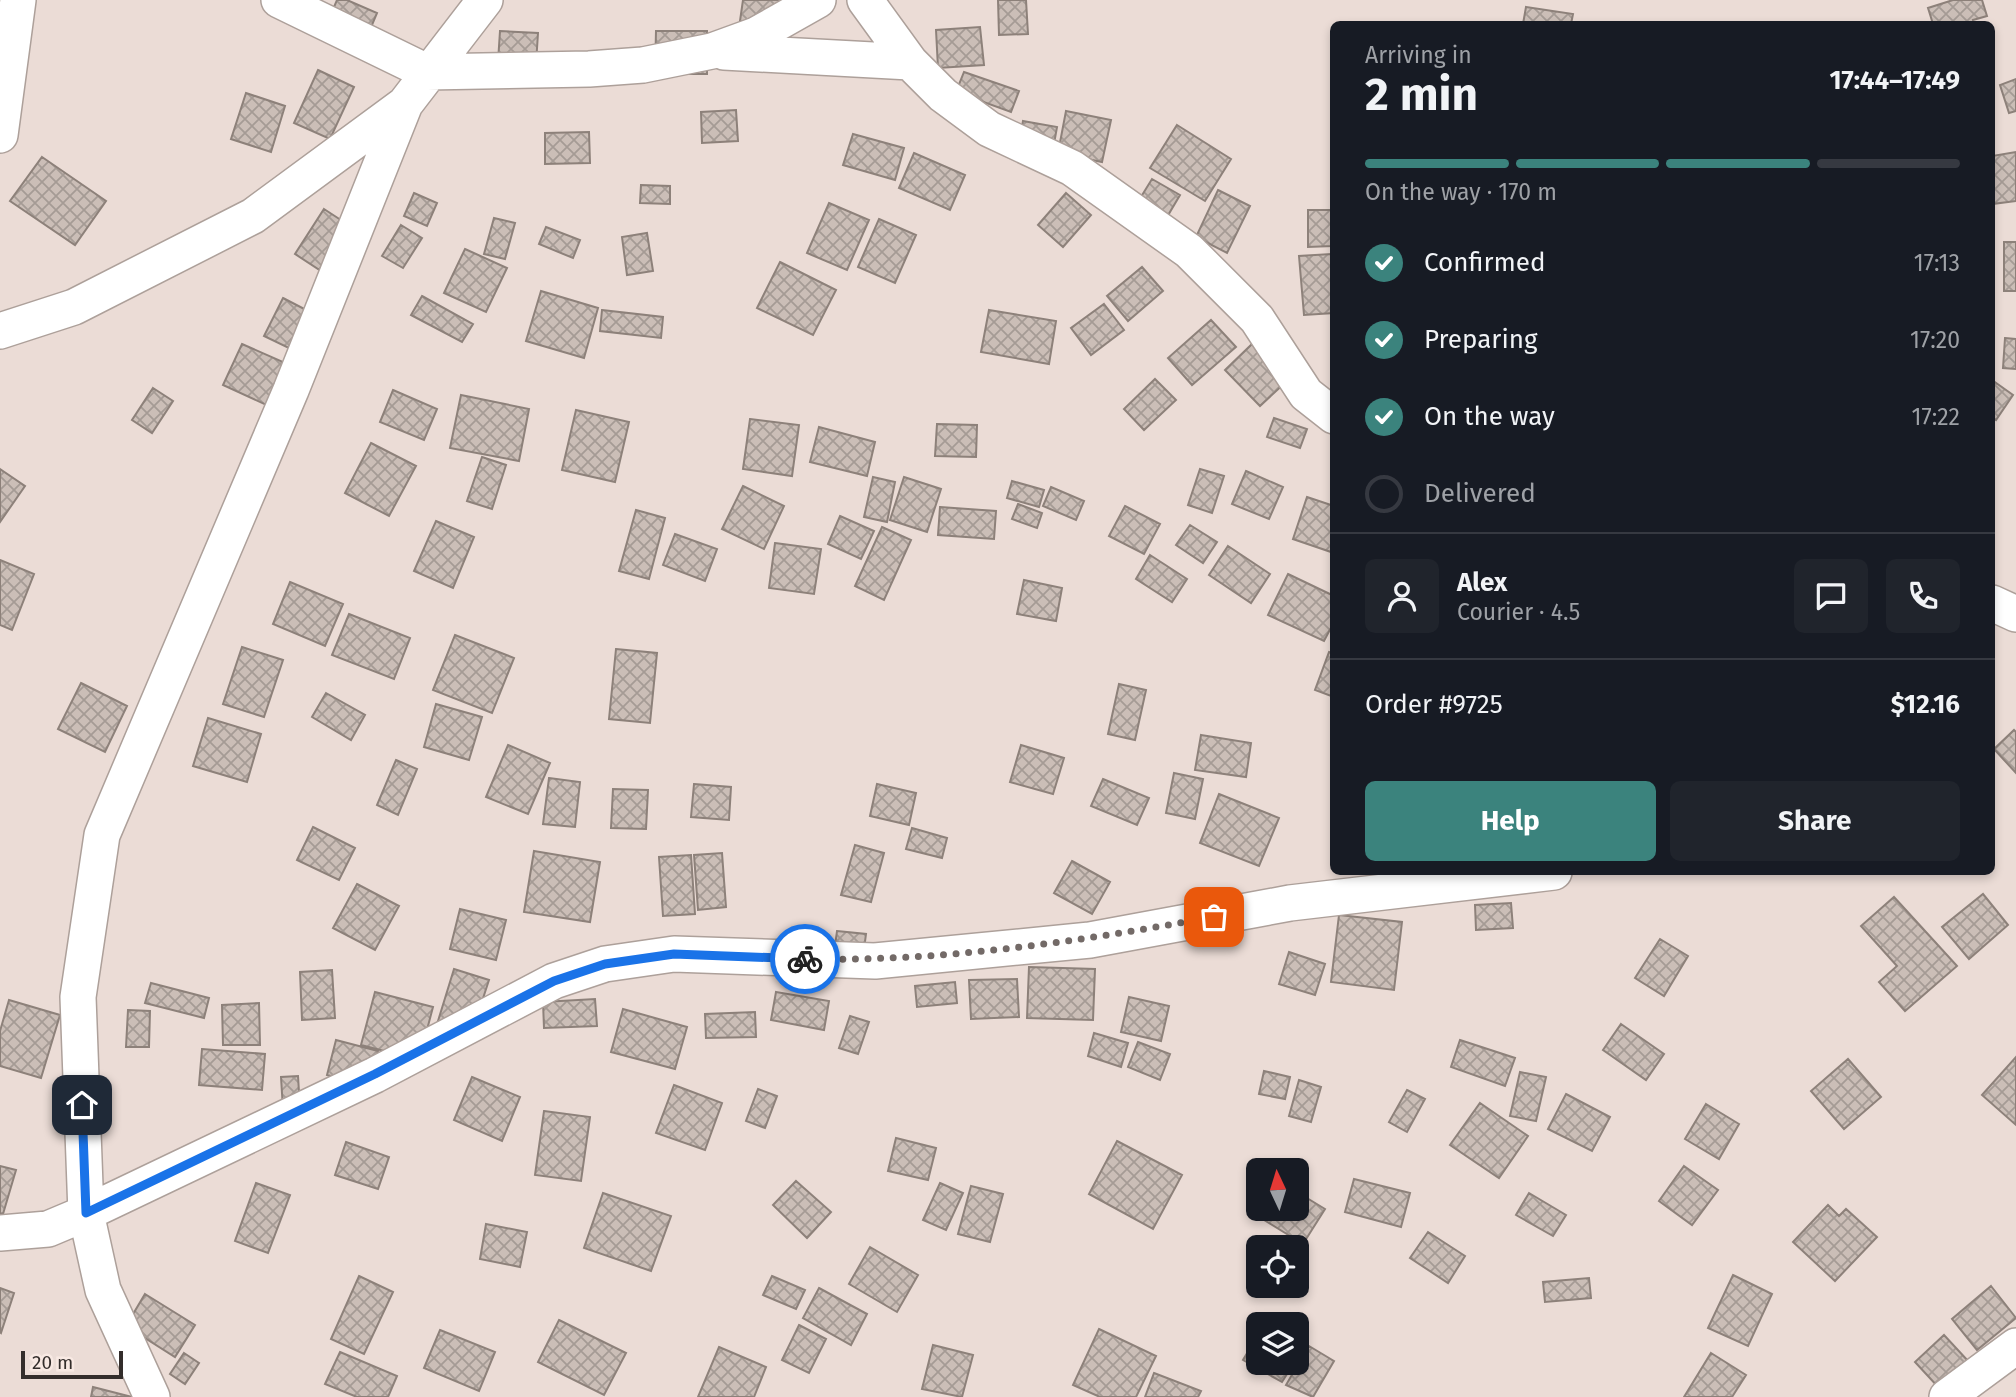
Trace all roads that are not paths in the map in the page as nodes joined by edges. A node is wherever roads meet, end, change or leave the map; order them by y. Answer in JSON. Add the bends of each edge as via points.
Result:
{"nodes":[{"id":1,"x":18,"y":0,"type":"edge"},
{"id":2,"x":279,"y":0,"type":"edge"},
{"id":3,"x":485,"y":0,"type":"edge"},
{"id":4,"x":818,"y":0,"type":"edge"},
{"id":5,"x":865,"y":0,"type":"edge"},
{"id":6,"x":712,"y":51,"type":"junction"},
{"id":7,"x":909,"y":62,"type":"junction"},
{"id":8,"x":427,"y":72,"type":"junction"},
{"id":9,"x":405,"y":104,"type":"junction"},
{"id":10,"x":0,"y":135,"type":"edge"},
{"id":11,"x":0,"y":331,"type":"edge"},
{"id":12,"x":1330,"y":413,"type":"edge"},
{"id":13,"x":1995,"y":604,"type":"edge"},
{"id":14,"x":2016,"y":614,"type":"edge"},
{"id":15,"x":1528,"y":875,"type":"edge"},
{"id":16,"x":86,"y":1213,"type":"junction"},
{"id":17,"x":0,"y":1233,"type":"edge"},
{"id":18,"x":2016,"y":1346,"type":"edge"},
{"id":19,"x":152,"y":1397,"type":"edge"},
{"id":20,"x":1947,"y":1397,"type":"edge"}],
"edges":[{"from":1,"to":10,"type":"street"},
{"from":2,"to":8,"type":"street"},
{"from":3,"to":8,"type":"street"},
{"from":4,"to":6,"type":"street","via":[[756,35]]},
{"from":5,"to":7,"type":"street"},
{"from":6,"to":7,"type":"street"},
{"from":6,"to":8,"type":"street","via":[[643,65],[590,69]]},
{"from":7,"to":12,"type":"street","via":[[989,129],[1072,168],[1189,251],[1257,319],[1306,394]]},
{"from":8,"to":9,"type":"street"},
{"from":9,"to":11,"type":"street","via":[[253,216],[74,307]]},
{"from":9,"to":16,"type":"street","via":[[291,390],[102,835],[78,997]]},
{"from":13,"to":14,"type":"street"},
{"from":15,"to":16,"type":"street","via":[[1290,903],[1090,940],[889,960],[674,954],[605,964],[554,981],[375,1074]]},
{"from":16,"to":17,"type":"street","via":[[48,1229]]},
{"from":16,"to":19,"type":"street","via":[[103,1290]]},
{"from":18,"to":20,"type":"street"}]}
